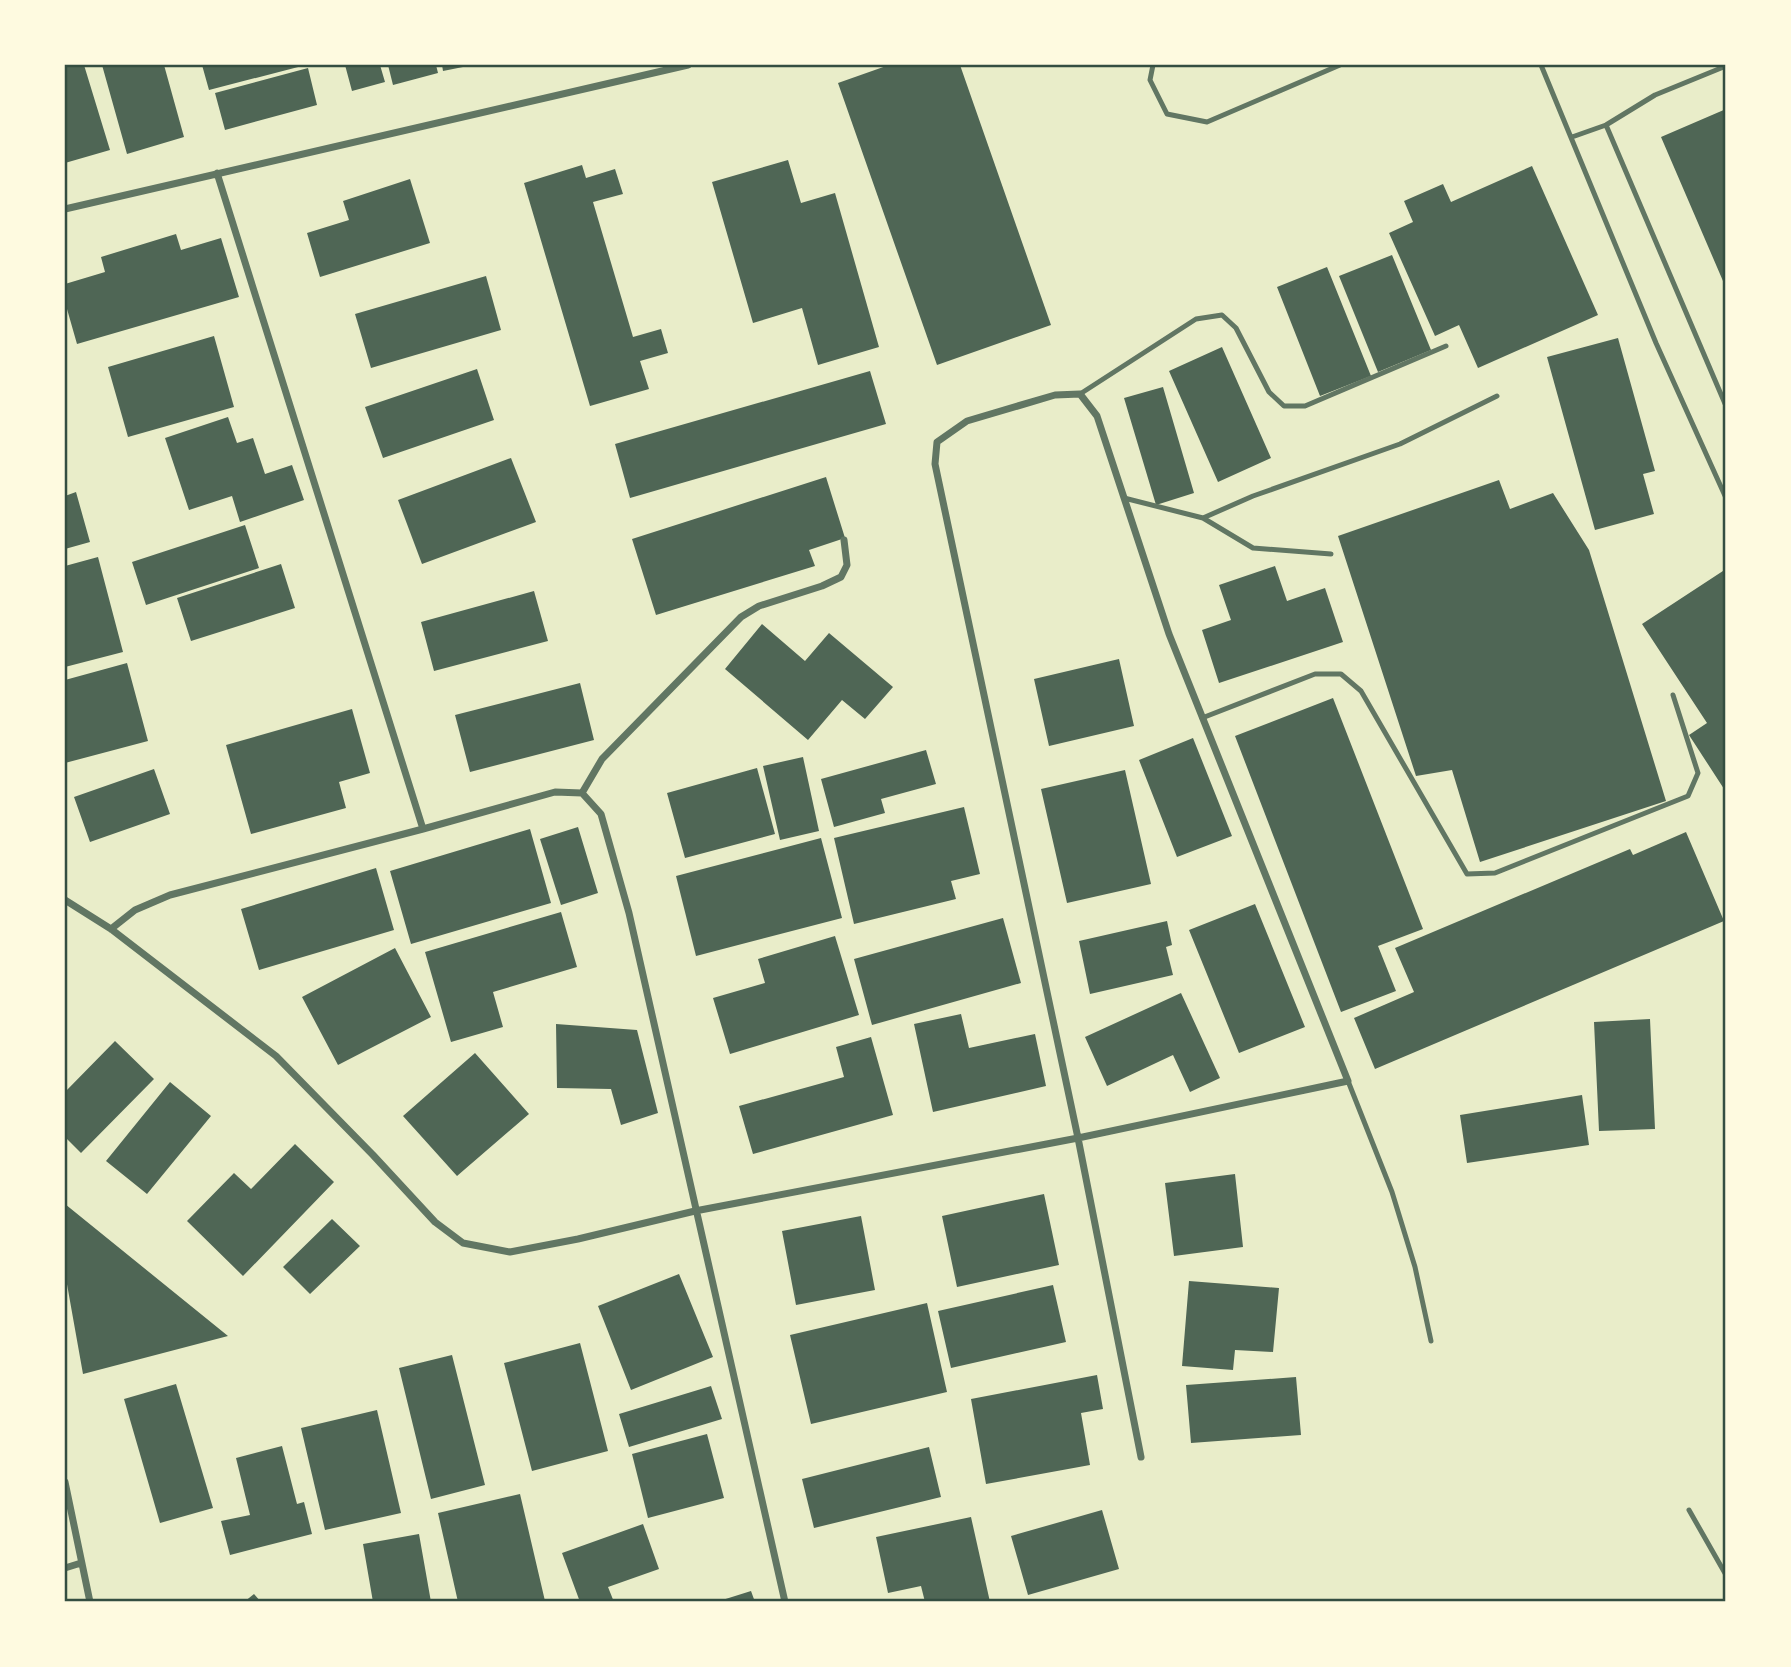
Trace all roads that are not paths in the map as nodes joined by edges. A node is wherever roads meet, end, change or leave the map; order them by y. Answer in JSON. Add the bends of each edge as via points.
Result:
{"nodes":[{"id":1,"x":688,"y":65,"type":"edge"},
{"id":2,"x":1153,"y":65,"type":"edge"},
{"id":3,"x":1340,"y":65,"type":"edge"},
{"id":4,"x":1541,"y":65,"type":"edge"},
{"id":5,"x":1726,"y":66,"type":"edge"},
{"id":6,"x":1606,"y":125,"type":"junction"},
{"id":7,"x":1572,"y":137,"type":"junction"},
{"id":8,"x":216,"y":173,"type":"junction"},
{"id":9,"x":65,"y":209,"type":"edge"},
{"id":10,"x":1446,"y":346,"type":"dead end"},
{"id":11,"x":1080,"y":394,"type":"junction"},
{"id":12,"x":1497,"y":396,"type":"dead end"},
{"id":13,"x":1726,"y":406,"type":"edge"},
{"id":14,"x":1124,"y":498,"type":"junction"},
{"id":15,"x":1726,"y":498,"type":"edge"},
{"id":16,"x":1203,"y":518,"type":"junction"},
{"id":17,"x":844,"y":540,"type":"dead end"},
{"id":18,"x":1331,"y":554,"type":"dead end"},
{"id":19,"x":1673,"y":695,"type":"dead end"},
{"id":20,"x":1202,"y":718,"type":"junction"},
{"id":21,"x":582,"y":793,"type":"junction"},
{"id":22,"x":423,"y":829,"type":"junction"},
{"id":23,"x":65,"y":900,"type":"edge"},
{"id":24,"x":111,"y":929,"type":"junction"},
{"id":25,"x":1348,"y":1081,"type":"junction"},
{"id":26,"x":1078,"y":1138,"type":"junction"},
{"id":27,"x":695,"y":1211,"type":"junction"},
{"id":28,"x":1431,"y":1341,"type":"dead end"},
{"id":29,"x":1140,"y":1457,"type":"dead end"},
{"id":30,"x":65,"y":1482,"type":"edge"},
{"id":31,"x":1689,"y":1510,"type":"dead end"},
{"id":32,"x":81,"y":1563,"type":"junction"},
{"id":33,"x":65,"y":1568,"type":"edge"},
{"id":34,"x":1726,"y":1576,"type":"edge"},
{"id":35,"x":90,"y":1602,"type":"edge"},
{"id":36,"x":785,"y":1602,"type":"edge"}],
"edges":[{"from":1,"to":8,"type":"street"},
{"from":2,"to":3,"type":"lane","via":[[1150,80],[1167,114],[1207,122]]},
{"from":4,"to":7,"type":"lane"},
{"from":5,"to":6,"type":"lane","via":[[1655,95]]},
{"from":6,"to":7,"type":"lane"},
{"from":6,"to":13,"type":"lane"},
{"from":7,"to":15,"type":"lane","via":[[1656,343]]},
{"from":8,"to":9,"type":"street"},
{"from":8,"to":22,"type":"street"},
{"from":10,"to":11,"type":"lane","via":[[1305,405],[1284,406],[1269,392],[1236,328],[1222,315],[1196,319]]},
{"from":11,"to":14,"type":"street","via":[[1097,416]]},
{"from":11,"to":26,"type":"street","via":[[1055,395],[967,421],[937,442],[935,464]]},
{"from":12,"to":16,"type":"lane","via":[[1400,444]]},
{"from":14,"to":16,"type":"lane"},
{"from":14,"to":20,"type":"street"},
{"from":16,"to":18,"type":"lane","via":[[1253,548]]},
{"from":17,"to":21,"type":"street","via":[[847,565],[841,577],[759,606],[741,617],[602,759]]},
{"from":19,"to":20,"type":"lane","via":[[1698,773],[1688,796],[1495,873],[1467,873],[1362,691],[1341,674],[1315,674]]},
{"from":20,"to":25,"type":"street"},
{"from":21,"to":22,"type":"street","via":[[555,792]]},
{"from":21,"to":27,"type":"street","via":[[601,814],[629,913]]},
{"from":22,"to":24,"type":"street","via":[[170,895],[135,910]]},
{"from":23,"to":24,"type":"street"},
{"from":24,"to":27,"type":"street","via":[[276,1056],[435,1222],[463,1243],[510,1252]]},
{"from":25,"to":26,"type":"street"},
{"from":25,"to":28,"type":"lane","via":[[1392,1192]]},
{"from":26,"to":27,"type":"street"},
{"from":26,"to":29,"type":"street"},
{"from":27,"to":36,"type":"street"},
{"from":30,"to":32,"type":"street"},
{"from":31,"to":34,"type":"lane"},
{"from":32,"to":33,"type":"street"},
{"from":32,"to":35,"type":"street"}]}
